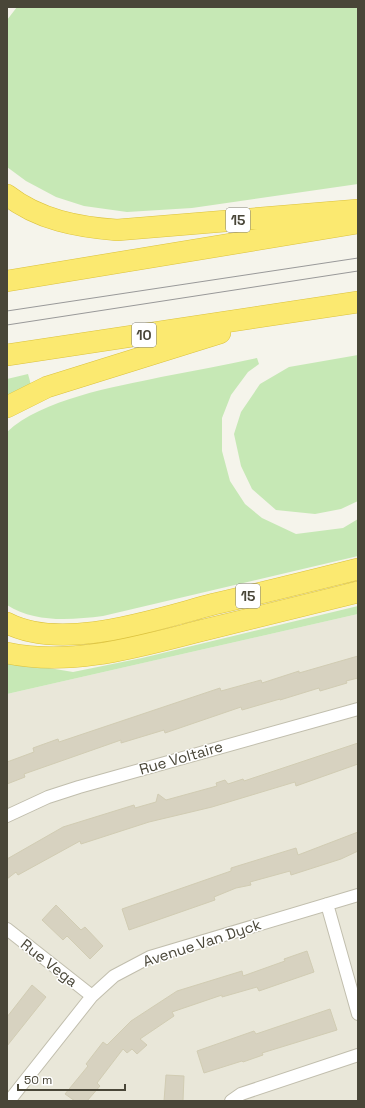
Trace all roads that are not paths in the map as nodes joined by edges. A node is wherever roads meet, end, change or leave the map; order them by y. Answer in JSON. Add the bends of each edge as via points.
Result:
{"nodes":[{"id":1,"x":7,"y":195,"type":"edge"},
{"id":2,"x":358,"y":210,"type":"edge"},
{"id":3,"x":358,"y":223,"type":"edge"},
{"id":4,"x":7,"y":281,"type":"edge"},
{"id":5,"x":358,"y":302,"type":"edge"},
{"id":6,"x":280,"y":314,"type":"junction"},
{"id":7,"x":7,"y":355,"type":"edge"},
{"id":8,"x":7,"y":407,"type":"edge"},
{"id":9,"x":358,"y":569,"type":"edge"},
{"id":10,"x":358,"y":592,"type":"edge"},
{"id":11,"x":7,"y":623,"type":"edge"},
{"id":12,"x":7,"y":653,"type":"edge"},
{"id":13,"x":358,"y":709,"type":"edge"},
{"id":14,"x":7,"y":816,"type":"edge"},
{"id":15,"x":358,"y":895,"type":"edge"},
{"id":16,"x":326,"y":904,"type":"junction"},
{"id":17,"x":7,"y":930,"type":"edge"},
{"id":18,"x":92,"y":996,"type":"junction"},
{"id":19,"x":358,"y":1014,"type":"edge"},
{"id":20,"x":358,"y":1055,"type":"edge"},
{"id":21,"x":9,"y":1101,"type":"edge"},
{"id":22,"x":232,"y":1101,"type":"edge"}],
"edges":[{"from":1,"to":2,"type":"highway","number":"15","via":[[31,210],[56,220],[117,230]]},
{"from":3,"to":4,"type":"highway"},
{"from":5,"to":6,"type":"highway","number":"10"},
{"from":6,"to":7,"type":"highway","number":"10"},
{"from":6,"to":8,"type":"highway","via":[[47,387]]},
{"from":9,"to":11,"type":"highway","number":"15","via":[[93,632],[43,633]]},
{"from":10,"to":12,"type":"highway","via":[[106,653],[58,658],[27,657]]},
{"from":13,"to":14,"type":"street","name":"Rue Voltaire","via":[[79,786]]},
{"from":15,"to":16,"type":"street","name":"Avenue Van Dyck"},
{"from":16,"to":18,"type":"street","name":"Avenue Van Dyck","via":[[150,957],[114,976]]},
{"from":16,"to":19,"type":"street"},
{"from":17,"to":18,"type":"street","name":"Rue Vega"},
{"from":18,"to":21,"type":"street","name":"Avenue Van Dyck"},
{"from":20,"to":22,"type":"street","via":[[241,1094]]}]}
